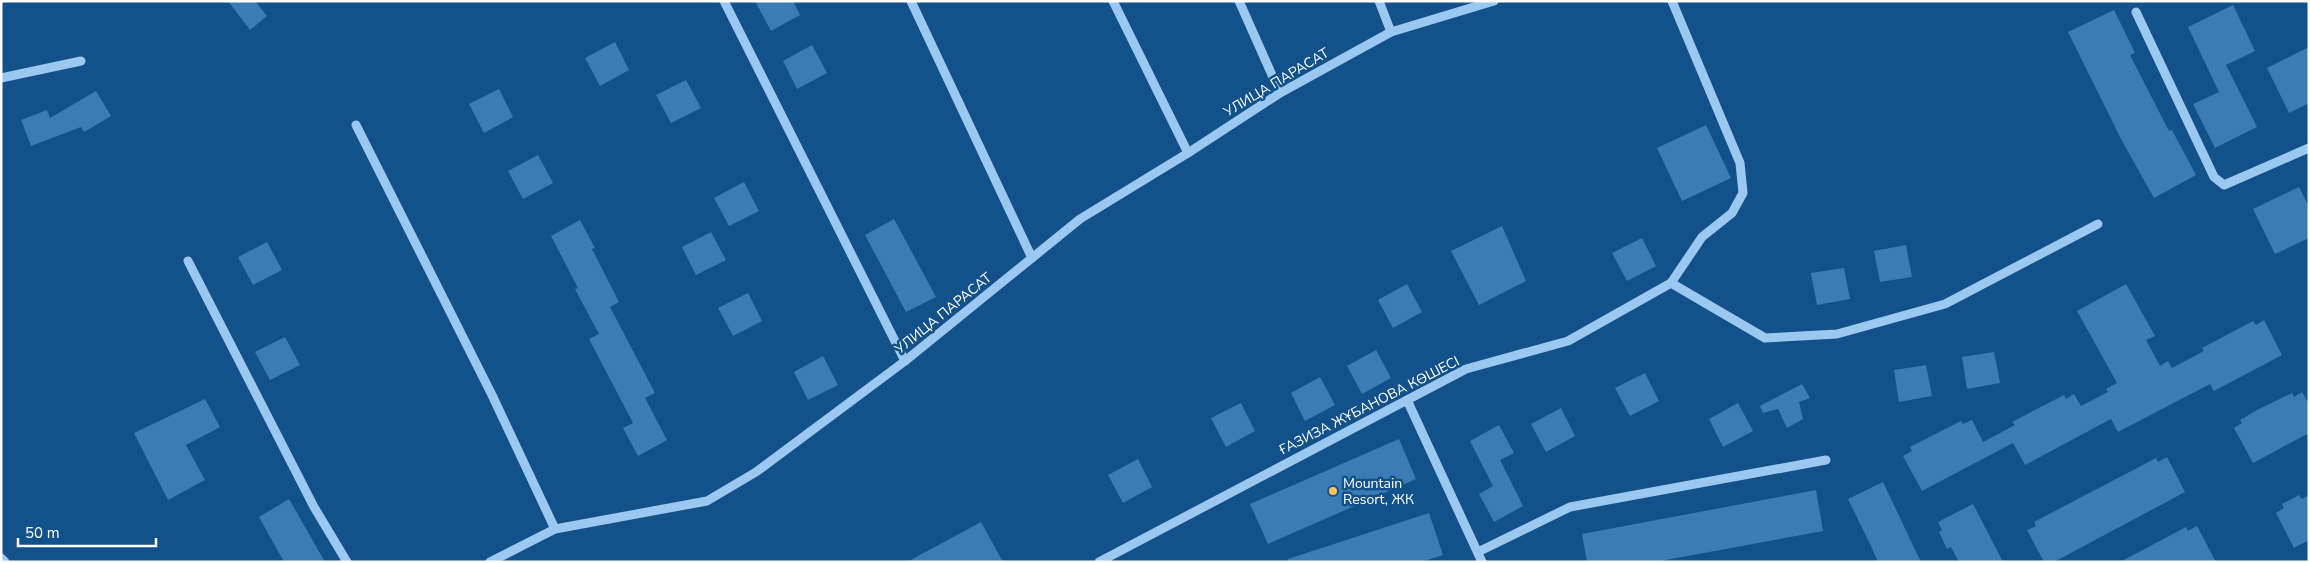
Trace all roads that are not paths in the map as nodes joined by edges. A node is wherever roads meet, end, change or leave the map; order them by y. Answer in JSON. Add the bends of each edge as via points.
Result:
{"nodes":[{"id":1,"x":724,"y":1,"type":"edge"},
{"id":2,"x":911,"y":1,"type":"edge"},
{"id":3,"x":1113,"y":1,"type":"edge"},
{"id":4,"x":1239,"y":1,"type":"edge"},
{"id":5,"x":1379,"y":1,"type":"edge"},
{"id":6,"x":1494,"y":1,"type":"edge"},
{"id":7,"x":1672,"y":1,"type":"edge"},
{"id":8,"x":2136,"y":12,"type":"dead end"},
{"id":9,"x":1392,"y":32,"type":"junction"},
{"id":10,"x":81,"y":61,"type":"dead end"},
{"id":11,"x":1,"y":78,"type":"edge"},
{"id":12,"x":1280,"y":93,"type":"junction"},
{"id":13,"x":356,"y":124,"type":"dead end"},
{"id":14,"x":2309,"y":148,"type":"edge"},
{"id":15,"x":1188,"y":153,"type":"junction"},
{"id":16,"x":2098,"y":224,"type":"dead end"},
{"id":17,"x":1032,"y":258,"type":"junction"},
{"id":18,"x":188,"y":261,"type":"dead end"},
{"id":19,"x":1671,"y":283,"type":"junction"},
{"id":20,"x":905,"y":362,"type":"junction"},
{"id":21,"x":1407,"y":400,"type":"junction"},
{"id":22,"x":1826,"y":460,"type":"dead end"},
{"id":23,"x":555,"y":529,"type":"junction"},
{"id":24,"x":1478,"y":552,"type":"junction"},
{"id":25,"x":1,"y":558,"type":"edge"},
{"id":26,"x":5,"y":562,"type":"edge"},
{"id":27,"x":347,"y":562,"type":"edge"},
{"id":28,"x":490,"y":562,"type":"edge"},
{"id":29,"x":1099,"y":562,"type":"edge"},
{"id":30,"x":1482,"y":562,"type":"edge"}],
"edges":[{"from":1,"to":20,"type":"street"},
{"from":2,"to":17,"type":"street"},
{"from":3,"to":15,"type":"street"},
{"from":4,"to":12,"type":"street"},
{"from":5,"to":9,"type":"street"},
{"from":6,"to":9,"type":"street","name":"УЛИЦА ПАРАСАТ"},
{"from":7,"to":19,"type":"street","via":[[1740,163],[1743,194],[1732,214],[1702,237]]},
{"from":8,"to":14,"type":"street","via":[[2214,177],[2224,185]]},
{"from":9,"to":12,"type":"street","name":"УЛИЦА ПАРАСАТ"},
{"from":10,"to":11,"type":"street"},
{"from":12,"to":15,"type":"street","name":"УЛИЦА ПАРАСАТ"},
{"from":13,"to":23,"type":"street","via":[[492,395]]},
{"from":15,"to":17,"type":"street","name":"УЛИЦА ПАРАСАТ","via":[[1080,219]]},
{"from":16,"to":19,"type":"street","via":[[1945,304],[1837,334],[1765,338]]},
{"from":17,"to":20,"type":"street","name":"УЛИЦА ПАРАСАТ"},
{"from":18,"to":27,"type":"street","via":[[314,506]]},
{"from":19,"to":21,"type":"street","name":"ҒАЗИЗА ЖҰБАНОВА КӨШЕСІ","via":[[1568,341],[1466,369]]},
{"from":20,"to":23,"type":"street","name":"УЛИЦА ПАРАСАТ","via":[[756,472],[707,501]]},
{"from":21,"to":24,"type":"street"},
{"from":21,"to":29,"type":"street","name":"ҒАЗИЗА ЖҰБАНОВА КӨШЕСІ"},
{"from":22,"to":24,"type":"street","via":[[1570,507]]},
{"from":23,"to":28,"type":"street","name":"УЛИЦА ПАРАСАТ"},
{"from":24,"to":30,"type":"street"},
{"from":25,"to":26,"type":"street"}]}
